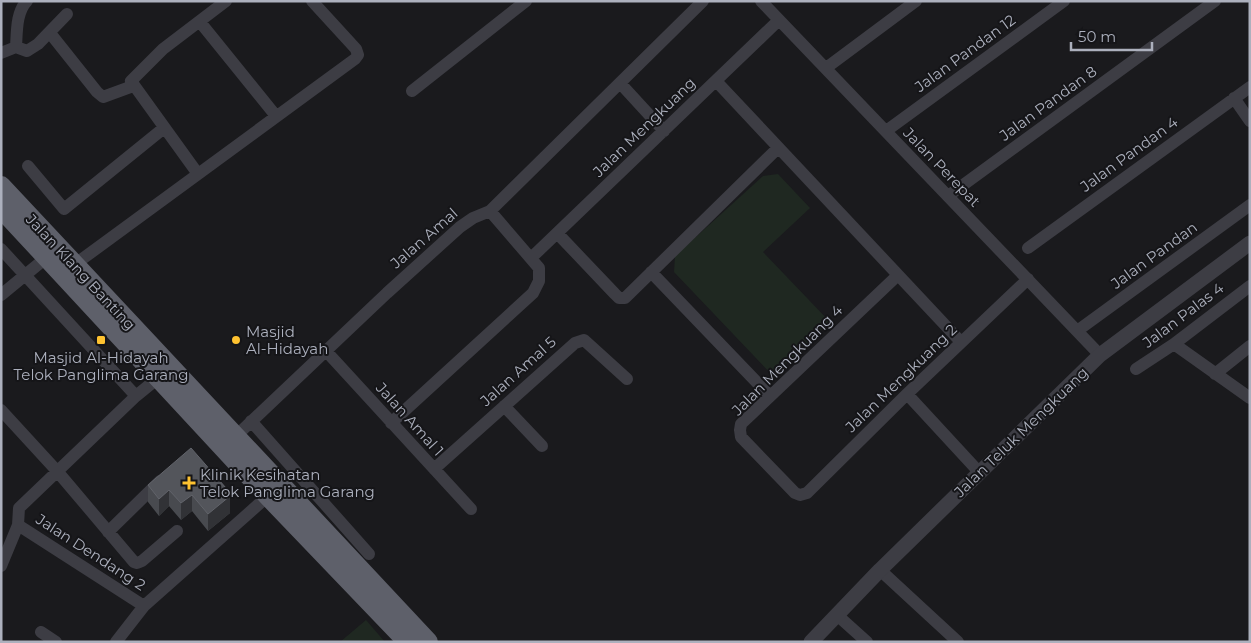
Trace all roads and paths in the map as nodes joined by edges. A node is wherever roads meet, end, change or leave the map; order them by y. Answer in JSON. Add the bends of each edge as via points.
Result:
{"nodes":[{"id":1,"x":28,"y":1,"type":"edge"},
{"id":2,"x":226,"y":1,"type":"edge"},
{"id":3,"x":312,"y":1,"type":"edge"},
{"id":4,"x":526,"y":1,"type":"edge"},
{"id":5,"x":703,"y":1,"type":"edge"},
{"id":6,"x":761,"y":1,"type":"edge"},
{"id":7,"x":916,"y":1,"type":"edge"},
{"id":8,"x":1064,"y":1,"type":"edge"},
{"id":9,"x":1215,"y":1,"type":"edge"},
{"id":10,"x":67,"y":14,"type":"dead end"},
{"id":11,"x":779,"y":20,"type":"junction"},
{"id":12,"x":200,"y":22,"type":"junction"},
{"id":13,"x":50,"y":33,"type":"junction"},
{"id":14,"x":16,"y":47,"type":"junction"},
{"id":15,"x":1,"y":52,"type":"edge"},
{"id":16,"x":826,"y":68,"type":"junction"},
{"id":17,"x":716,"y":81,"type":"junction"},
{"id":18,"x":620,"y":83,"type":"junction"},
{"id":19,"x":133,"y":86,"type":"junction"},
{"id":20,"x":1250,"y":87,"type":"edge"},
{"id":21,"x":412,"y":91,"type":"dead end"},
{"id":22,"x":1234,"y":98,"type":"junction"},
{"id":23,"x":276,"y":116,"type":"junction"},
{"id":24,"x":1250,"y":121,"type":"edge"},
{"id":25,"x":164,"y":128,"type":"junction"},
{"id":26,"x":664,"y":131,"type":"junction"},
{"id":27,"x":886,"y":131,"type":"junction"},
{"id":28,"x":778,"y":148,"type":"junction"},
{"id":29,"x":28,"y":166,"type":"dead end"},
{"id":30,"x":198,"y":174,"type":"junction"},
{"id":31,"x":1,"y":186,"type":"edge"},
{"id":32,"x":948,"y":196,"type":"junction"},
{"id":33,"x":1250,"y":205,"type":"edge"},
{"id":34,"x":1,"y":208,"type":"edge"},
{"id":35,"x":490,"y":210,"type":"junction"},
{"id":36,"x":557,"y":233,"type":"junction"},
{"id":37,"x":1250,"y":243,"type":"edge"},
{"id":38,"x":1,"y":248,"type":"edge"},
{"id":39,"x":1028,"y":248,"type":"dead end"},
{"id":40,"x":47,"y":257,"type":"junction"},
{"id":41,"x":531,"y":258,"type":"junction"},
{"id":42,"x":74,"y":265,"type":"junction"},
{"id":43,"x":651,"y":272,"type":"junction"},
{"id":44,"x":25,"y":274,"type":"junction"},
{"id":45,"x":898,"y":275,"type":"junction"},
{"id":46,"x":1028,"y":279,"type":"junction"},
{"id":47,"x":1250,"y":286,"type":"edge"},
{"id":48,"x":1,"y":295,"type":"edge"},
{"id":49,"x":1077,"y":331,"type":"junction"},
{"id":50,"x":961,"y":342,"type":"junction"},
{"id":51,"x":1174,"y":344,"type":"junction"},
{"id":52,"x":1250,"y":346,"type":"edge"},
{"id":53,"x":326,"y":351,"type":"junction"},
{"id":54,"x":1100,"y":355,"type":"junction"},
{"id":55,"x":1136,"y":369,"type":"dead end"},
{"id":56,"x":1214,"y":374,"type":"junction"},
{"id":57,"x":158,"y":378,"type":"junction"},
{"id":58,"x":627,"y":379,"type":"dead end"},
{"id":59,"x":907,"y":394,"type":"junction"},
{"id":60,"x":136,"y":396,"type":"junction"},
{"id":61,"x":770,"y":396,"type":"junction"},
{"id":62,"x":1250,"y":398,"type":"edge"},
{"id":63,"x":504,"y":406,"type":"junction"},
{"id":64,"x":1,"y":410,"type":"edge"},
{"id":65,"x":251,"y":421,"type":"junction"},
{"id":66,"x":391,"y":423,"type":"junction"},
{"id":67,"x":235,"y":437,"type":"junction"},
{"id":68,"x":542,"y":446,"type":"dead end"},
{"id":69,"x":434,"y":469,"type":"junction"},
{"id":70,"x":57,"y":471,"type":"junction"},
{"id":71,"x":979,"y":472,"type":"junction"},
{"id":72,"x":164,"y":477,"type":"edge"},
{"id":73,"x":795,"y":493,"type":"joint"},
{"id":74,"x":268,"y":496,"type":"junction"},
{"id":75,"x":471,"y":509,"type":"dead end"},
{"id":76,"x":18,"y":525,"type":"junction"},
{"id":77,"x":177,"y":531,"type":"dead end"},
{"id":78,"x":108,"y":532,"type":"junction"},
{"id":79,"x":369,"y":554,"type":"dead end"},
{"id":80,"x":1,"y":566,"type":"edge"},
{"id":81,"x":880,"y":570,"type":"junction"},
{"id":82,"x":144,"y":606,"type":"junction"},
{"id":83,"x":837,"y":615,"type":"junction"},
{"id":84,"x":42,"y":632,"type":"dead end"},
{"id":85,"x":56,"y":642,"type":"edge"},
{"id":86,"x":116,"y":642,"type":"edge"},
{"id":87,"x":408,"y":642,"type":"edge"},
{"id":88,"x":428,"y":642,"type":"edge"},
{"id":89,"x":811,"y":642,"type":"edge"},
{"id":90,"x":868,"y":642,"type":"edge"},
{"id":91,"x":958,"y":642,"type":"edge"}],
"edges":[{"from":1,"to":14,"type":"street","via":[[19,14]]},
{"from":2,"to":12,"type":"street"},
{"from":3,"to":23,"type":"street","via":[[358,55]]},
{"from":4,"to":21,"type":"street"},
{"from":5,"to":18,"type":"street","name":"Jalan Amal"},
{"from":6,"to":11,"type":"street","name":"Jalan Perepat"},
{"from":7,"to":16,"type":"street"},
{"from":8,"to":27,"type":"street","name":"Jalan Pandan 12"},
{"from":9,"to":32,"type":"street","name":"Jalan Pandan 8"},
{"from":10,"to":13,"type":"street"},
{"from":11,"to":16,"type":"street","name":"Jalan Perepat"},
{"from":11,"to":17,"type":"street","name":"Jalan Mengkuang"},
{"from":12,"to":19,"type":"street","via":[[163,49],[131,81]]},
{"from":12,"to":23,"type":"street"},
{"from":13,"to":14,"type":"street","via":[[27,51]]},
{"from":13,"to":19,"type":"street","via":[[103,97]]},
{"from":14,"to":15,"type":"street"},
{"from":16,"to":27,"type":"street","name":"Jalan Perepat"},
{"from":17,"to":26,"type":"street","name":"Jalan Mengkuang"},
{"from":17,"to":28,"type":"street"},
{"from":18,"to":26,"type":"street"},
{"from":18,"to":35,"type":"street","name":"Jalan Amal"},
{"from":19,"to":25,"type":"street"},
{"from":20,"to":22,"type":"street","name":"Jalan Pandan 4"},
{"from":22,"to":24,"type":"street"},
{"from":22,"to":39,"type":"street","name":"Jalan Pandan 4"},
{"from":23,"to":30,"type":"street"},
{"from":25,"to":29,"type":"street","via":[[64,209]]},
{"from":25,"to":30,"type":"street"},
{"from":26,"to":36,"type":"street","name":"Jalan Mengkuang"},
{"from":27,"to":32,"type":"street","name":"Jalan Perepat"},
{"from":28,"to":43,"type":"street"},
{"from":28,"to":45,"type":"street"},
{"from":30,"to":42,"type":"street"},
{"from":31,"to":42,"type":"highway","name":"Jalan Klang Banting"},
{"from":32,"to":46,"type":"street","name":"Jalan Perepat"},
{"from":33,"to":49,"type":"street","name":"Jalan Pandan"},
{"from":34,"to":40,"type":"highway","name":"Jalan Klang Banting"},
{"from":35,"to":41,"type":"street"},
{"from":35,"to":53,"type":"street","name":"Jalan Amal","via":[[460,227]]},
{"from":36,"to":41,"type":"street","name":"Jalan Mengkuang"},
{"from":36,"to":43,"type":"street","via":[[619,298],[625,298]]},
{"from":37,"to":54,"type":"street","name":"Jalan Teluk Mengkuang"},
{"from":38,"to":44,"type":"street"},
{"from":40,"to":44,"type":"street"},
{"from":40,"to":57,"type":"highway","name":"Jalan Klang Banting"},
{"from":41,"to":66,"type":"street","via":[[539,268],[539,281],[533,293]]},
{"from":42,"to":67,"type":"highway","name":"Jalan Klang Banting"},
{"from":43,"to":61,"type":"street"},
{"from":44,"to":48,"type":"street"},
{"from":44,"to":60,"type":"street"},
{"from":45,"to":50,"type":"street"},
{"from":45,"to":61,"type":"street","name":"Jalan Mengkuang 4"},
{"from":46,"to":49,"type":"street","name":"Jalan Perepat"},
{"from":46,"to":50,"type":"street","name":"Jalan Mengkuang 2"},
{"from":47,"to":51,"type":"street","name":"Jalan Palas 4"},
{"from":49,"to":54,"type":"street","name":"Jalan Perepat"},
{"from":50,"to":59,"type":"street","name":"Jalan Mengkuang 2"},
{"from":51,"to":55,"type":"street","name":"Jalan Palas 4"},
{"from":51,"to":56,"type":"street"},
{"from":52,"to":56,"type":"street"},
{"from":53,"to":65,"type":"street","name":"Jalan Amal"},
{"from":53,"to":66,"type":"street","name":"Jalan Amal 1"},
{"from":54,"to":71,"type":"street","name":"Jalan Teluk Mengkuang"},
{"from":56,"to":62,"type":"street"},
{"from":57,"to":60,"type":"street","name":"Jalan Dendang 2"},
{"from":57,"to":74,"type":"highway","name":"Jalan Klang Banting"},
{"from":58,"to":63,"type":"street","name":"Jalan Amal 5","via":[[584,340],[574,343]]},
{"from":59,"to":71,"type":"street"},
{"from":59,"to":73,"type":"street","name":"Jalan Mengkuang 2","via":[[807,493]]},
{"from":60,"to":70,"type":"street","name":"Jalan Dendang 2"},
{"from":61,"to":73,"type":"street","name":"Jalan Mengkuang 4","via":[[741,424],[741,437]]},
{"from":63,"to":68,"type":"street"},
{"from":63,"to":69,"type":"street","name":"Jalan Amal 5"},
{"from":64,"to":70,"type":"street"},
{"from":65,"to":67,"type":"street","name":"Jalan Amal"},
{"from":65,"to":79,"type":"street"},
{"from":66,"to":69,"type":"street","name":"Jalan Amal 1"},
{"from":67,"to":88,"type":"highway","name":"Jalan Klang Banting"},
{"from":69,"to":75,"type":"street","name":"Jalan Amal 1"},
{"from":70,"to":76,"type":"street","name":"Jalan Dendang 2","via":[[19,508]]},
{"from":70,"to":78,"type":"street"},
{"from":71,"to":81,"type":"street","name":"Jalan Teluk Mengkuang"},
{"from":72,"to":78,"type":"street"},
{"from":74,"to":82,"type":"street"},
{"from":74,"to":87,"type":"highway","name":"Jalan Klang Banting"},
{"from":76,"to":80,"type":"street"},
{"from":76,"to":82,"type":"street","name":"Jalan Dendang 2"},
{"from":77,"to":78,"type":"street","via":[[138,563]]},
{"from":81,"to":83,"type":"street","name":"Jalan Teluk Mengkuang"},
{"from":81,"to":91,"type":"street"},
{"from":82,"to":86,"type":"street"},
{"from":83,"to":89,"type":"street","name":"Jalan Teluk Mengkuang"},
{"from":83,"to":90,"type":"street"},
{"from":84,"to":85,"type":"street"}]}
